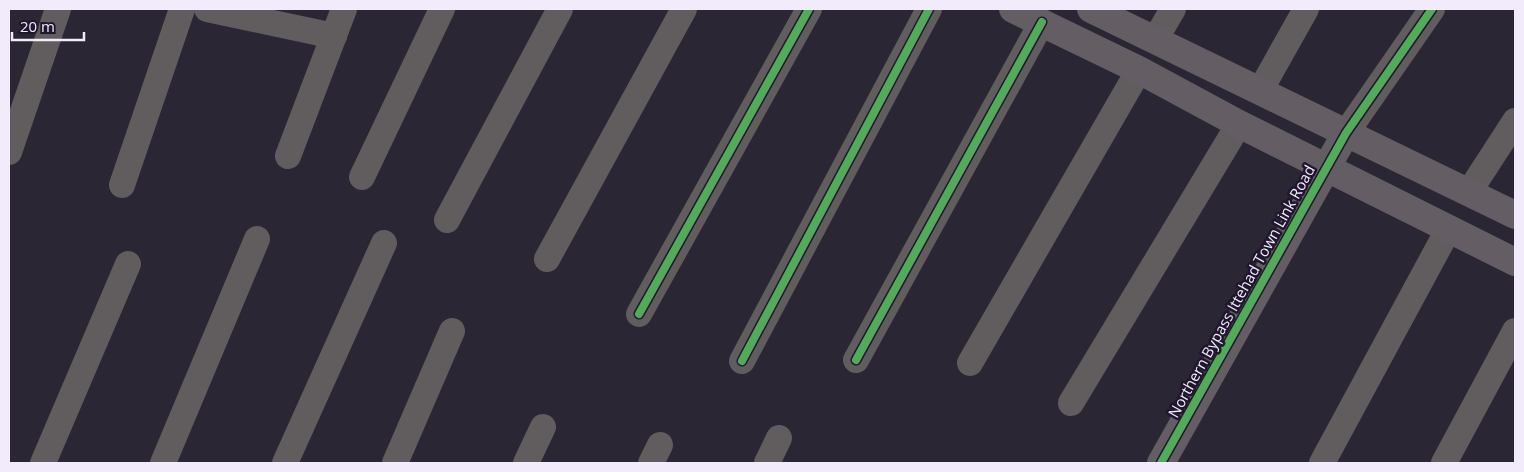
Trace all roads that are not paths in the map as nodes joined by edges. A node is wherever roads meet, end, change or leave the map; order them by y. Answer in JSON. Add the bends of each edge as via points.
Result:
{"nodes":[{"id":1,"x":58,"y":9,"type":"edge"},
{"id":2,"x":182,"y":9,"type":"edge"},
{"id":3,"x":208,"y":9,"type":"edge"},
{"id":4,"x":344,"y":9,"type":"edge"},
{"id":5,"x":442,"y":9,"type":"edge"},
{"id":6,"x":560,"y":9,"type":"edge"},
{"id":7,"x":684,"y":9,"type":"edge"},
{"id":8,"x":809,"y":9,"type":"edge"},
{"id":9,"x":929,"y":9,"type":"edge"},
{"id":10,"x":1013,"y":9,"type":"edge"},
{"id":11,"x":1091,"y":9,"type":"edge"},
{"id":12,"x":1173,"y":9,"type":"edge"},
{"id":13,"x":1306,"y":9,"type":"edge"},
{"id":14,"x":1432,"y":9,"type":"edge"},
{"id":15,"x":1042,"y":22,"type":"junction"},
{"id":16,"x":334,"y":36,"type":"junction"},
{"id":17,"x":1155,"y":40,"type":"junction"},
{"id":18,"x":1139,"y":70,"type":"junction"},
{"id":19,"x":1260,"y":91,"type":"junction"},
{"id":20,"x":1515,"y":121,"type":"edge"},
{"id":21,"x":1239,"y":124,"type":"junction"},
{"id":22,"x":1346,"y":133,"type":"junction"},
{"id":23,"x":9,"y":152,"type":"edge"},
{"id":24,"x":288,"y":156,"type":"dead end"},
{"id":25,"x":1327,"y":167,"type":"junction"},
{"id":26,"x":362,"y":176,"type":"dead end"},
{"id":27,"x":122,"y":185,"type":"dead end"},
{"id":28,"x":1469,"y":192,"type":"junction"},
{"id":29,"x":1515,"y":215,"type":"edge"},
{"id":30,"x":447,"y":220,"type":"dead end"},
{"id":31,"x":1448,"y":230,"type":"junction"},
{"id":32,"x":257,"y":239,"type":"dead end"},
{"id":33,"x":384,"y":243,"type":"dead end"},
{"id":34,"x":547,"y":259,"type":"dead end"},
{"id":35,"x":1515,"y":262,"type":"edge"},
{"id":36,"x":128,"y":264,"type":"dead end"},
{"id":37,"x":639,"y":314,"type":"dead end"},
{"id":38,"x":452,"y":331,"type":"dead end"},
{"id":39,"x":1515,"y":331,"type":"edge"},
{"id":40,"x":856,"y":360,"type":"dead end"},
{"id":41,"x":742,"y":361,"type":"dead end"},
{"id":42,"x":970,"y":363,"type":"dead end"},
{"id":43,"x":1071,"y":403,"type":"dead end"},
{"id":44,"x":543,"y":427,"type":"dead end"},
{"id":45,"x":779,"y":438,"type":"dead end"},
{"id":46,"x":43,"y":463,"type":"edge"},
{"id":47,"x":163,"y":463,"type":"edge"},
{"id":48,"x":285,"y":463,"type":"edge"},
{"id":49,"x":394,"y":463,"type":"edge"},
{"id":50,"x":526,"y":463,"type":"edge"},
{"id":51,"x":767,"y":463,"type":"edge"},
{"id":52,"x":1161,"y":463,"type":"edge"},
{"id":53,"x":1322,"y":463,"type":"edge"},
{"id":54,"x":1444,"y":463,"type":"edge"}],
"edges":[{"from":1,"to":23,"type":"street"},
{"from":2,"to":27,"type":"street"},
{"from":3,"to":16,"type":"street"},
{"from":4,"to":16,"type":"street"},
{"from":5,"to":26,"type":"street"},
{"from":6,"to":30,"type":"street"},
{"from":7,"to":34,"type":"street"},
{"from":8,"to":37,"type":"street"},
{"from":9,"to":41,"type":"street"},
{"from":10,"to":15,"type":"main road"},
{"from":11,"to":17,"type":"main road"},
{"from":12,"to":17,"type":"street"},
{"from":13,"to":19,"type":"street"},
{"from":14,"to":22,"type":"street"},
{"from":15,"to":18,"type":"main road"},
{"from":15,"to":40,"type":"street"},
{"from":16,"to":24,"type":"street"},
{"from":17,"to":19,"type":"main road"},
{"from":18,"to":21,"type":"main road"},
{"from":18,"to":42,"type":"street"},
{"from":19,"to":22,"type":"main road"},
{"from":20,"to":28,"type":"street"},
{"from":21,"to":25,"type":"main road"},
{"from":21,"to":43,"type":"street"},
{"from":22,"to":25,"type":"main road","name":"Northern Bypass Ittehad Town Link Road"},
{"from":22,"to":28,"type":"main road"},
{"from":25,"to":31,"type":"main road"},
{"from":25,"to":52,"type":"main road","name":"Northern Bypass Ittehad Town Link Road"},
{"from":28,"to":29,"type":"main road"},
{"from":31,"to":35,"type":"main road"},
{"from":31,"to":53,"type":"street"},
{"from":32,"to":47,"type":"street"},
{"from":33,"to":48,"type":"street"},
{"from":36,"to":46,"type":"street"},
{"from":38,"to":49,"type":"street"},
{"from":39,"to":54,"type":"street"},
{"from":44,"to":50,"type":"street"},
{"from":45,"to":51,"type":"street"}]}
